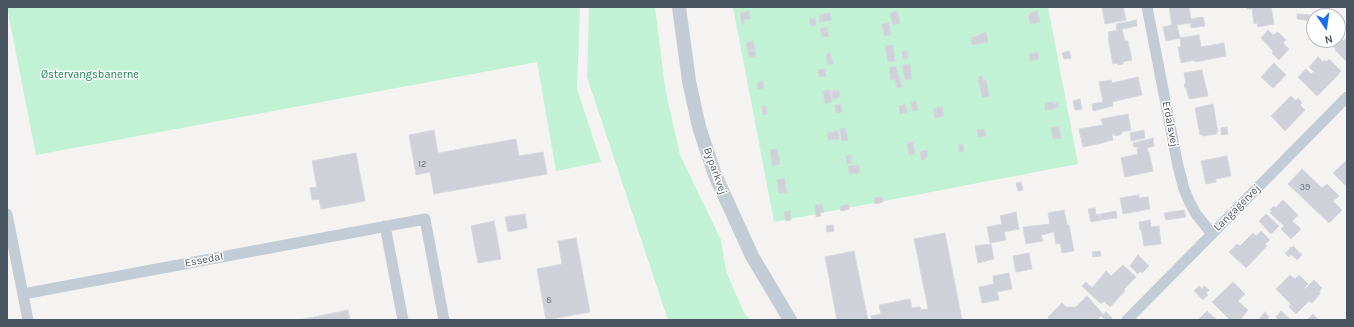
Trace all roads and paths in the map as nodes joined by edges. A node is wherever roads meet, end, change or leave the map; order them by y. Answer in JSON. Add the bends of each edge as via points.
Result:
{"nodes":[{"id":1,"x":679,"y":7,"type":"edge"},
{"id":2,"x":1147,"y":7,"type":"edge"},
{"id":3,"x":1347,"y":96,"type":"edge"},
{"id":4,"x":7,"y":214,"type":"edge"},
{"id":5,"x":385,"y":226,"type":"junction"},
{"id":6,"x":1212,"y":234,"type":"junction"},
{"id":7,"x":23,"y":294,"type":"junction"},
{"id":8,"x":28,"y":320,"type":"edge"},
{"id":9,"x":403,"y":320,"type":"edge"},
{"id":10,"x":444,"y":320,"type":"edge"},
{"id":11,"x":790,"y":320,"type":"edge"},
{"id":12,"x":1127,"y":320,"type":"edge"}],
"edges":[{"from":1,"to":11,"type":"street","name":"Byparkvej","via":[[692,96],[715,175],[752,256]]},
{"from":2,"to":6,"type":"street","name":"Erdalsvej","via":[[1184,189],[1196,214]]},
{"from":3,"to":6,"type":"street","name":"Langagervej"},
{"from":4,"to":7,"type":"street"},
{"from":5,"to":7,"type":"street","name":"Essedal"},
{"from":5,"to":9,"type":"street"},
{"from":5,"to":10,"type":"street","name":"Essedal","via":[[425,219]]},
{"from":6,"to":12,"type":"street","name":"Langagervej"},
{"from":7,"to":8,"type":"street"}]}
